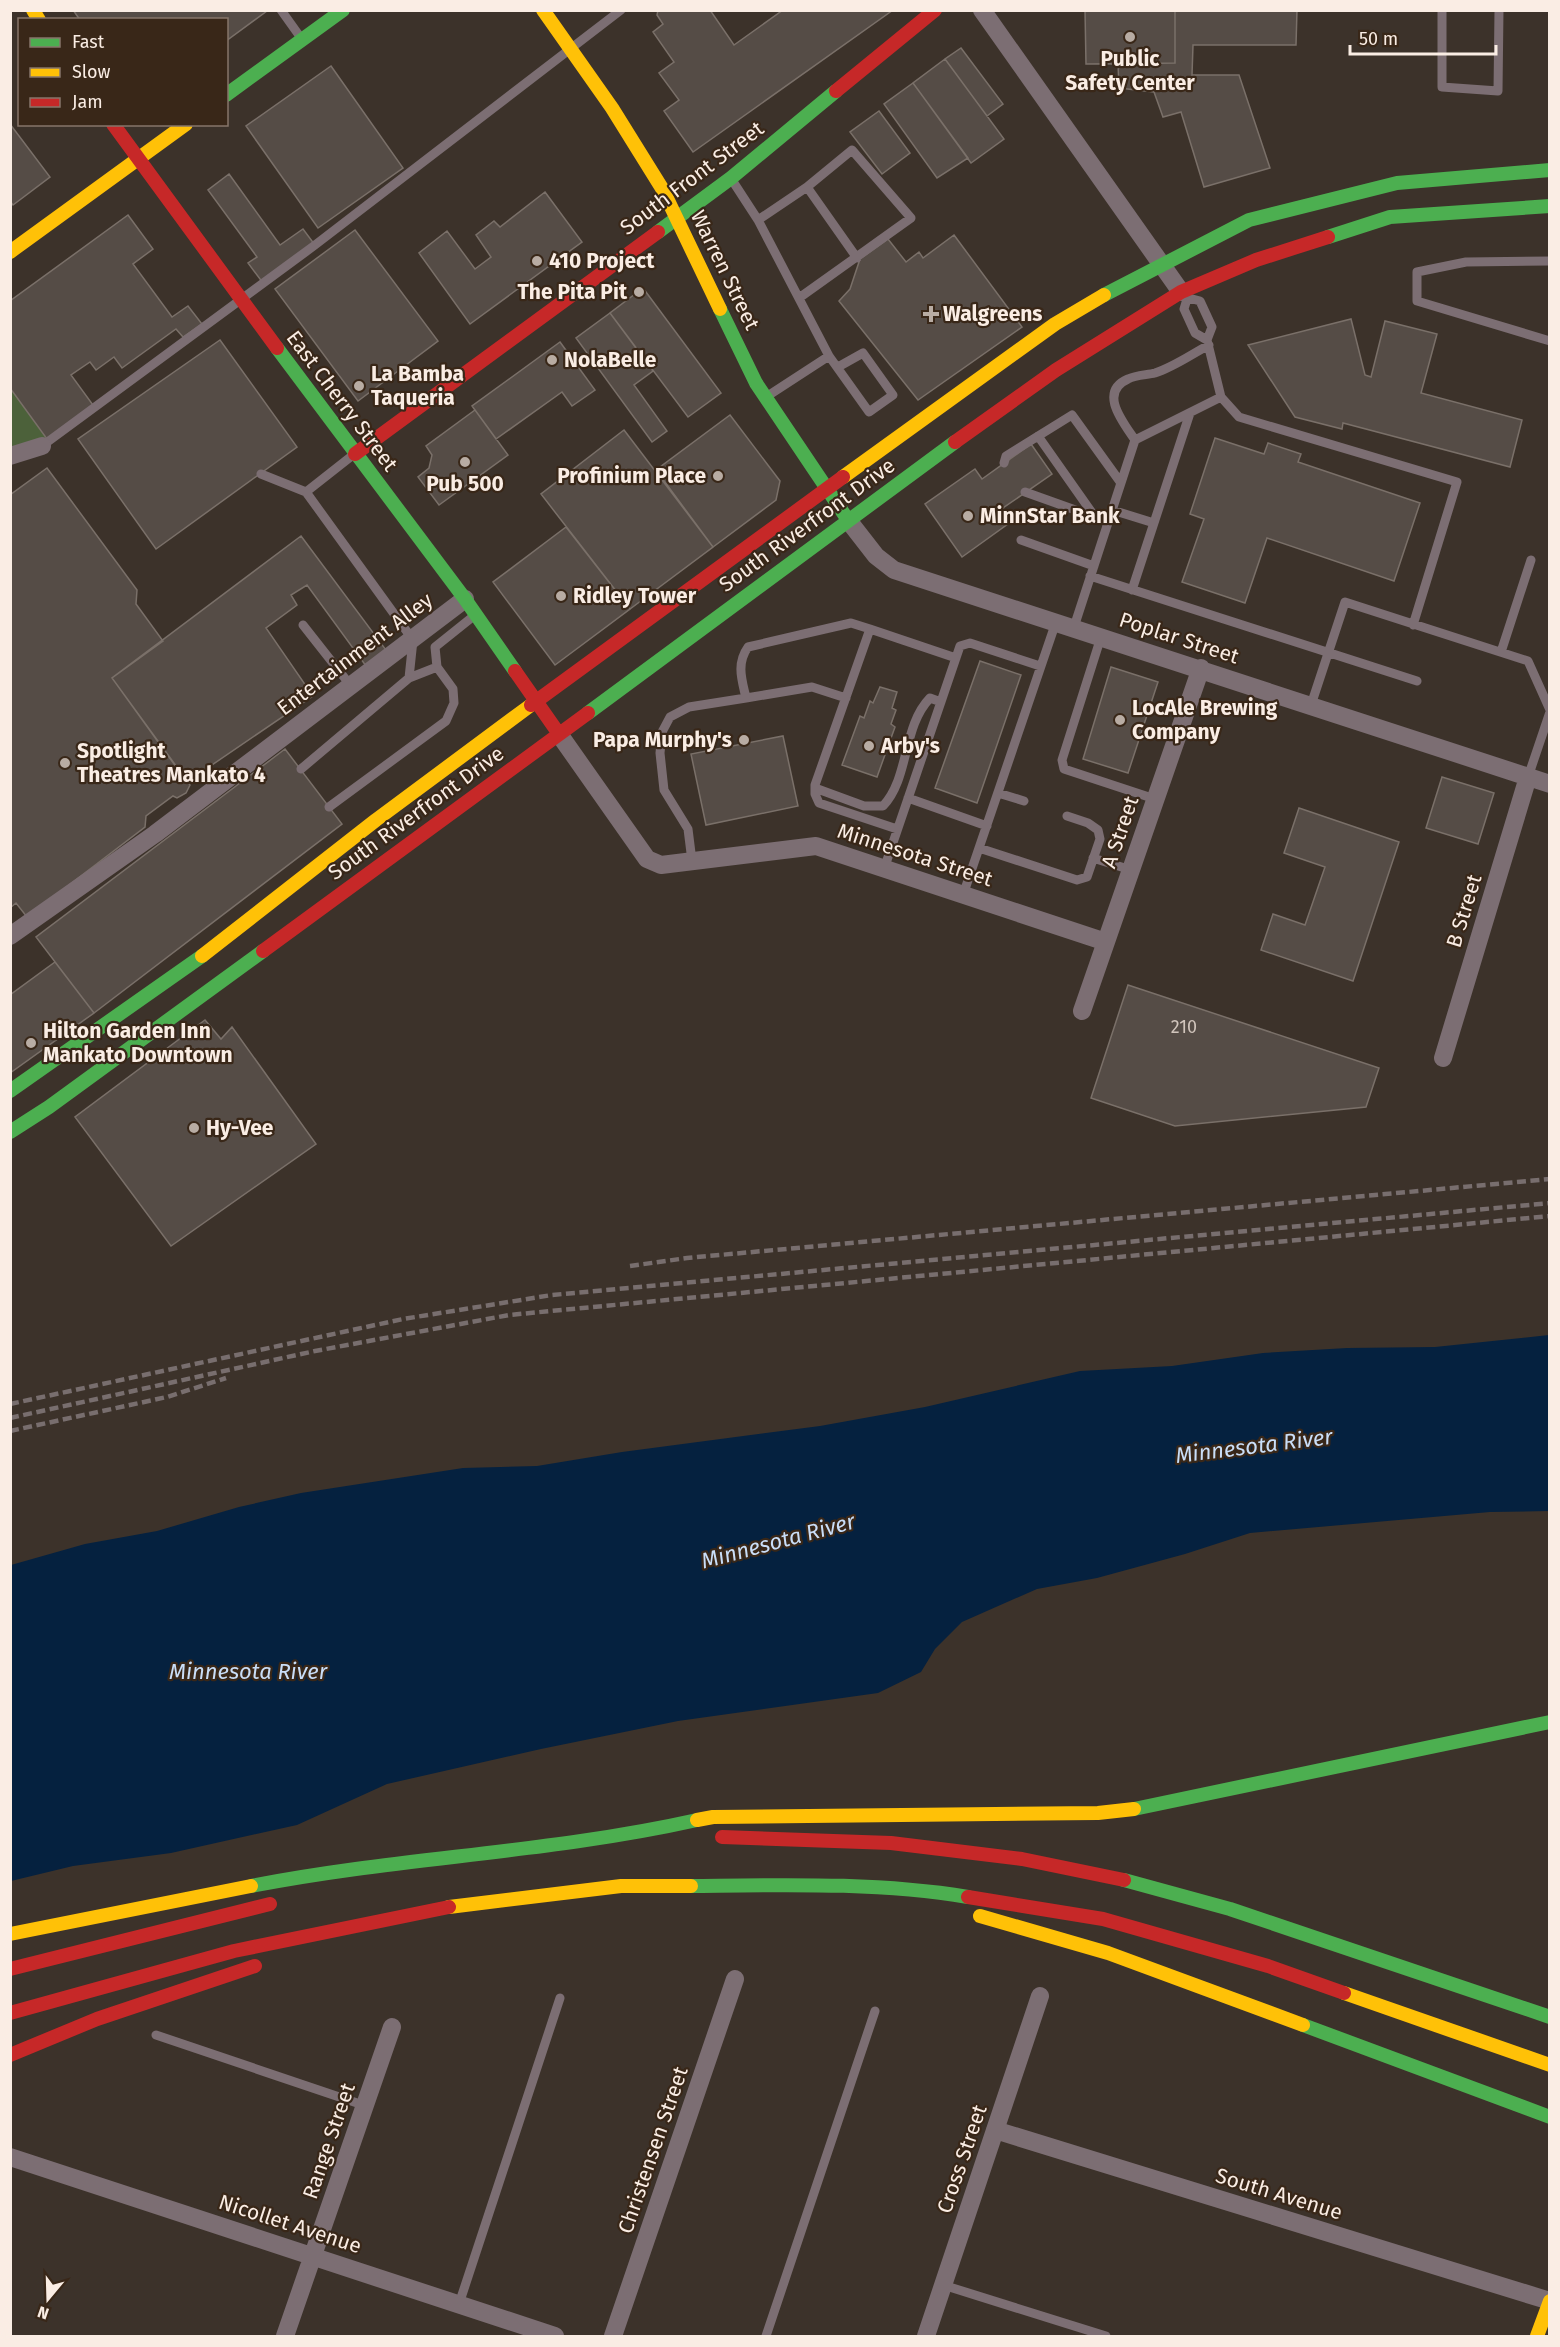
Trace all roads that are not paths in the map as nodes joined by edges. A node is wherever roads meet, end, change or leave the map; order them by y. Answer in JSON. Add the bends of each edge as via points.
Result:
{"nodes":[{"id":1,"x":281,"y":10,"type":"edge"},
{"id":2,"x":343,"y":10,"type":"edge"},
{"id":3,"x":543,"y":10,"type":"edge"},
{"id":4,"x":621,"y":10,"type":"edge"},
{"id":5,"x":935,"y":10,"type":"edge"},
{"id":6,"x":982,"y":10,"type":"edge"},
{"id":7,"x":1442,"y":10,"type":"edge"},
{"id":8,"x":1499,"y":10,"type":"edge"},
{"id":9,"x":303,"y":40,"type":"junction"},
{"id":10,"x":570,"y":49,"type":"junction"},
{"id":11,"x":228,"y":94,"type":"edge"},
{"id":12,"x":114,"y":126,"type":"edge"},
{"id":13,"x":183,"y":126,"type":"edge"},
{"id":14,"x":137,"y":159,"type":"junction"},
{"id":15,"x":1550,"y":170,"type":"edge"},
{"id":16,"x":731,"y":178,"type":"junction"},
{"id":17,"x":807,"y":187,"type":"junction"},
{"id":18,"x":1550,"y":207,"type":"edge"},
{"id":19,"x":677,"y":218,"type":"junction"},
{"id":20,"x":758,"y":220,"type":"junction"},
{"id":21,"x":10,"y":252,"type":"edge"},
{"id":22,"x":857,"y":258,"type":"junction"},
{"id":23,"x":1550,"y":261,"type":"edge"},
{"id":24,"x":1160,"y":264,"type":"junction"},
{"id":25,"x":1184,"y":295,"type":"junction"},
{"id":26,"x":241,"y":298,"type":"junction"},
{"id":27,"x":800,"y":298,"type":"junction"},
{"id":28,"x":1550,"y":341,"type":"edge"},
{"id":29,"x":1208,"y":343,"type":"junction"},
{"id":30,"x":830,"y":356,"type":"junction"},
{"id":31,"x":838,"y":367,"type":"junction"},
{"id":32,"x":766,"y":398,"type":"junction"},
{"id":33,"x":1221,"y":398,"type":"junction"},
{"id":34,"x":1190,"y":413,"type":"junction"},
{"id":35,"x":1038,"y":436,"type":"junction"},
{"id":36,"x":1134,"y":440,"type":"junction"},
{"id":37,"x":42,"y":446,"type":"joint"},
{"id":38,"x":355,"y":454,"type":"junction"},
{"id":39,"x":10,"y":456,"type":"edge"},
{"id":40,"x":1004,"y":463,"type":"dead end"},
{"id":41,"x":261,"y":474,"type":"dead end"},
{"id":42,"x":1121,"y":483,"type":"junction"},
{"id":43,"x":827,"y":489,"type":"junction"},
{"id":44,"x":306,"y":492,"type":"junction"},
{"id":45,"x":1025,"y":492,"type":"dead end"},
{"id":46,"x":1112,"y":510,"type":"junction"},
{"id":47,"x":1095,"y":517,"type":"junction"},
{"id":48,"x":848,"y":520,"type":"junction"},
{"id":49,"x":1108,"y":522,"type":"junction"},
{"id":50,"x":1154,"y":523,"type":"junction"},
{"id":51,"x":1021,"y":540,"type":"dead end"},
{"id":52,"x":1531,"y":560,"type":"dead end"},
{"id":53,"x":1094,"y":566,"type":"junction"},
{"id":54,"x":1090,"y":576,"type":"junction"},
{"id":55,"x":1132,"y":590,"type":"junction"},
{"id":56,"x":465,"y":599,"type":"junction"},
{"id":57,"x":475,"y":615,"type":"junction"},
{"id":58,"x":1056,"y":622,"type":"junction"},
{"id":59,"x":303,"y":624,"type":"dead end"},
{"id":60,"x":1413,"y":625,"type":"junction"},
{"id":61,"x":1074,"y":627,"type":"junction"},
{"id":62,"x":870,"y":629,"type":"junction"},
{"id":63,"x":1102,"y":636,"type":"junction"},
{"id":64,"x":414,"y":640,"type":"junction"},
{"id":65,"x":1329,"y":652,"type":"junction"},
{"id":66,"x":1501,"y":652,"type":"junction"},
{"id":67,"x":956,"y":658,"type":"junction"},
{"id":68,"x":1040,"y":666,"type":"junction"},
{"id":69,"x":437,"y":667,"type":"junction"},
{"id":70,"x":1201,"y":668,"type":"junction"},
{"id":71,"x":409,"y":678,"type":"junction"},
{"id":72,"x":1417,"y":681,"type":"dead end"},
{"id":73,"x":351,"y":686,"type":"junction"},
{"id":74,"x":746,"y":698,"type":"junction"},
{"id":75,"x":846,"y":698,"type":"junction"},
{"id":76,"x":538,"y":702,"type":"junction"},
{"id":77,"x":941,"y":702,"type":"junction"},
{"id":78,"x":1311,"y":705,"type":"junction"},
{"id":79,"x":1550,"y":711,"type":"edge"},
{"id":80,"x":560,"y":734,"type":"junction"},
{"id":81,"x":301,"y":769,"type":"dead end"},
{"id":82,"x":1528,"y":777,"type":"junction"},
{"id":83,"x":1550,"y":784,"type":"edge"},
{"id":84,"x":815,"y":788,"type":"junction"},
{"id":85,"x":998,"y":792,"type":"junction"},
{"id":86,"x":908,"y":798,"type":"junction"},
{"id":87,"x":1155,"y":799,"type":"junction"},
{"id":88,"x":1024,"y":801,"type":"dead end"},
{"id":89,"x":330,"y":807,"type":"dead end"},
{"id":90,"x":1067,"y":816,"type":"dead end"},
{"id":91,"x":987,"y":826,"type":"junction"},
{"id":92,"x":897,"y":829,"type":"junction"},
{"id":93,"x":979,"y":848,"type":"junction"},
{"id":94,"x":1093,"y":858,"type":"junction"},
{"id":95,"x":692,"y":861,"type":"junction"},
{"id":96,"x":884,"y":869,"type":"junction"},
{"id":97,"x":1131,"y":870,"type":"junction"},
{"id":98,"x":963,"y":895,"type":"junction"},
{"id":99,"x":10,"y":936,"type":"edge"},
{"id":100,"x":1106,"y":942,"type":"junction"},
{"id":101,"x":1082,"y":1011,"type":"dead end"},
{"id":102,"x":1443,"y":1059,"type":"dead end"},
{"id":103,"x":10,"y":1091,"type":"edge"},
{"id":104,"x":10,"y":1132,"type":"edge"},
{"id":105,"x":1550,"y":1722,"type":"edge"},
{"id":106,"x":637,"y":1834,"type":"junction"},
{"id":107,"x":464,"y":1858,"type":"junction"},
{"id":108,"x":798,"y":1885,"type":"junction"},
{"id":109,"x":343,"y":1886,"type":"dead end"},
{"id":110,"x":287,"y":1899,"type":"dead end"},
{"id":111,"x":360,"y":1924,"type":"junction"},
{"id":112,"x":10,"y":1934,"type":"edge"},
{"id":113,"x":10,"y":1969,"type":"edge"},
{"id":114,"x":735,"y":1979,"type":"dead end"},
{"id":115,"x":1040,"y":1996,"type":"dead end"},
{"id":116,"x":561,"y":1998,"type":"dead end"},
{"id":117,"x":876,"y":2011,"type":"dead end"},
{"id":118,"x":10,"y":2013,"type":"edge"},
{"id":119,"x":1550,"y":2017,"type":"edge"},
{"id":120,"x":392,"y":2027,"type":"dead end"},
{"id":121,"x":156,"y":2035,"type":"dead end"},
{"id":122,"x":10,"y":2055,"type":"edge"},
{"id":123,"x":1550,"y":2065,"type":"edge"},
{"id":124,"x":366,"y":2106,"type":"junction"},
{"id":125,"x":1550,"y":2117,"type":"edge"},
{"id":126,"x":995,"y":2130,"type":"junction"},
{"id":127,"x":10,"y":2157,"type":"edge"},
{"id":128,"x":314,"y":2255,"type":"junction"},
{"id":129,"x":943,"y":2285,"type":"junction"},
{"id":130,"x":1550,"y":2301,"type":"edge"},
{"id":131,"x":459,"y":2304,"type":"junction"},
{"id":132,"x":285,"y":2337,"type":"edge"},
{"id":133,"x":555,"y":2337,"type":"edge"},
{"id":134,"x":613,"y":2337,"type":"edge"},
{"id":135,"x":766,"y":2337,"type":"edge"},
{"id":136,"x":926,"y":2337,"type":"edge"},
{"id":137,"x":1106,"y":2337,"type":"edge"},
{"id":138,"x":1537,"y":2337,"type":"edge"}],
"edges":[{"from":1,"to":9,"type":"lane"},
{"from":2,"to":9,"type":"main road"},
{"from":3,"to":10,"type":"main road","name":"Warren Street"},
{"from":4,"to":10,"type":"lane"},
{"from":5,"to":16,"type":"main road","name":"South Front Street"},
{"from":6,"to":24,"type":"street"},
{"from":7,"to":8,"type":"lane","via":[[1442,87],[1498,90]]},
{"from":9,"to":11,"type":"main road"},
{"from":10,"to":19,"type":"main road","name":"Warren Street","via":[[612,108]]},
{"from":10,"to":26,"type":"lane"},
{"from":12,"to":14,"type":"main road","name":"East Cherry Street"},
{"from":13,"to":14,"type":"main road"},
{"from":14,"to":21,"type":"main road"},
{"from":14,"to":26,"type":"main road","name":"East Cherry Street"},
{"from":15,"to":24,"type":"main road","name":"South Riverfront Drive","via":[[1397,183],[1249,220]]},
{"from":16,"to":19,"type":"main road","name":"South Front Street"},
{"from":16,"to":20,"type":"lane"},
{"from":17,"to":20,"type":"lane"},
{"from":17,"to":22,"type":"lane"},
{"from":17,"to":22,"type":"lane","via":[[852,150],[911,218]]},
{"from":18,"to":25,"type":"main road","name":"South Riverfront Drive","via":[[1390,217],[1256,260]]},
{"from":19,"to":32,"type":"main road","name":"Warren Street"},
{"from":19,"to":38,"type":"main road","name":"South Front Street"},
{"from":20,"to":27,"type":"lane"},
{"from":22,"to":27,"type":"lane"},
{"from":23,"to":28,"type":"lane","via":[[1466,262],[1417,272],[1417,301]]},
{"from":24,"to":25,"type":"street"},
{"from":24,"to":43,"type":"main road","name":"South Riverfront Drive","via":[[1056,324]]},
{"from":25,"to":29,"type":"lane","via":[[1184,309],[1195,333]]},
{"from":25,"to":29,"type":"lane","via":[[1200,301],[1212,327]]},
{"from":25,"to":48,"type":"main road","name":"South Riverfront Drive","via":[[1056,370]]},
{"from":26,"to":37,"type":"lane"},
{"from":26,"to":38,"type":"main road","name":"East Cherry Street"},
{"from":27,"to":30,"type":"lane"},
{"from":29,"to":33,"type":"lane"},
{"from":29,"to":36,"type":"lane","via":[[1157,373],[1128,379],[1115,389],[1112,399]]},
{"from":30,"to":31,"type":"lane"},
{"from":30,"to":32,"type":"lane"},
{"from":31,"to":31,"type":"lane","via":[[869,412],[893,395],[863,354]]},
{"from":32,"to":43,"type":"main road","name":"Warren Street"},
{"from":33,"to":34,"type":"lane"},
{"from":33,"to":60,"type":"lane","via":[[1239,417],[1457,482]]},
{"from":34,"to":36,"type":"lane"},
{"from":34,"to":50,"type":"lane"},
{"from":35,"to":40,"type":"lane","via":[[1006,456]]},
{"from":35,"to":42,"type":"lane","via":[[1072,415]]},
{"from":35,"to":47,"type":"lane"},
{"from":36,"to":42,"type":"lane"},
{"from":37,"to":39,"type":"street"},
{"from":38,"to":44,"type":"lane","name":"South Front Street"},
{"from":38,"to":56,"type":"main road","name":"East Cherry Street"},
{"from":41,"to":44,"type":"lane"},
{"from":42,"to":46,"type":"lane"},
{"from":43,"to":48,"type":"main road","name":"Poplar Street"},
{"from":43,"to":76,"type":"main road","name":"South Riverfront Drive"},
{"from":44,"to":64,"type":"lane"},
{"from":45,"to":47,"type":"lane"},
{"from":46,"to":49,"type":"lane"},
{"from":46,"to":50,"type":"lane"},
{"from":47,"to":49,"type":"lane"},
{"from":48,"to":58,"type":"street","name":"Poplar Street","via":[[876,556],[894,570]]},
{"from":48,"to":80,"type":"main road","name":"South Riverfront Drive"},
{"from":49,"to":53,"type":"lane"},
{"from":50,"to":55,"type":"lane"},
{"from":51,"to":53,"type":"lane"},
{"from":52,"to":66,"type":"lane"},
{"from":53,"to":54,"type":"lane"},
{"from":54,"to":55,"type":"lane"},
{"from":54,"to":61,"type":"lane"},
{"from":55,"to":65,"type":"lane"},
{"from":56,"to":57,"type":"main road","name":"East Cherry Street"},
{"from":56,"to":64,"type":"street","name":"Entertainment Alley"},
{"from":57,"to":69,"type":"lane","via":[[435,647]]},
{"from":57,"to":76,"type":"main road","name":"East Cherry Street"},
{"from":58,"to":61,"type":"street","name":"Poplar Street"},
{"from":58,"to":68,"type":"lane"},
{"from":59,"to":73,"type":"lane"},
{"from":60,"to":65,"type":"lane","via":[[1345,602]]},
{"from":60,"to":66,"type":"lane"},
{"from":61,"to":63,"type":"street","name":"Poplar Street"},
{"from":62,"to":67,"type":"lane"},
{"from":62,"to":74,"type":"lane","via":[[850,623],[748,647],[740,664]]},
{"from":62,"to":75,"type":"lane"},
{"from":63,"to":70,"type":"street","name":"Poplar Street"},
{"from":63,"to":87,"type":"lane","via":[[1062,760],[1064,769]]},
{"from":64,"to":71,"type":"lane"},
{"from":64,"to":73,"type":"street","name":"Entertainment Alley"},
{"from":65,"to":72,"type":"lane"},
{"from":65,"to":78,"type":"lane"},
{"from":66,"to":79,"type":"lane","via":[[1528,661]]},
{"from":67,"to":68,"type":"lane","via":[[960,646],[970,643]]},
{"from":67,"to":77,"type":"lane"},
{"from":68,"to":85,"type":"lane"},
{"from":69,"to":71,"type":"lane"},
{"from":69,"to":89,"type":"lane","via":[[453,689],[454,703],[446,721]]},
{"from":70,"to":78,"type":"street","name":"Poplar Street"},
{"from":70,"to":87,"type":"street","name":"A Street"},
{"from":71,"to":81,"type":"lane"},
{"from":73,"to":99,"type":"street","name":"Entertainment Alley","via":[[155,834]]},
{"from":74,"to":75,"type":"lane","via":[[812,687]]},
{"from":74,"to":95,"type":"lane","via":[[689,707],[670,717],[662,732],[664,790],[688,829]]},
{"from":75,"to":84,"type":"lane"},
{"from":76,"to":80,"type":"main road","name":"Minnesota Street"},
{"from":76,"to":103,"type":"main road","name":"South Riverfront Drive","via":[[376,820],[210,950]]},
{"from":77,"to":84,"type":"lane","via":[[930,698],[920,709],[894,789],[883,806],[864,806]]},
{"from":77,"to":86,"type":"lane"},
{"from":78,"to":82,"type":"street","name":"Poplar Street"},
{"from":79,"to":82,"type":"lane"},
{"from":80,"to":95,"type":"street","name":"Minnesota Street","via":[[647,859],[661,865]]},
{"from":80,"to":104,"type":"main road","name":"South Riverfront Drive"},
{"from":82,"to":83,"type":"street","name":"Poplar Street"},
{"from":82,"to":102,"type":"street","name":"B Street"},
{"from":84,"to":92,"type":"lane","via":[[819,803]]},
{"from":85,"to":88,"type":"lane"},
{"from":85,"to":91,"type":"lane"},
{"from":86,"to":91,"type":"lane"},
{"from":86,"to":92,"type":"lane"},
{"from":87,"to":97,"type":"street","name":"A Street"},
{"from":90,"to":94,"type":"lane","via":[[1098,830],[1100,840]]},
{"from":91,"to":93,"type":"lane"},
{"from":92,"to":96,"type":"lane"},
{"from":93,"to":94,"type":"lane","via":[[1077,880],[1087,877]]},
{"from":93,"to":98,"type":"lane"},
{"from":94,"to":97,"type":"lane"},
{"from":95,"to":96,"type":"street","name":"Minnesota Street","via":[[816,846]]},
{"from":96,"to":98,"type":"street","name":"Minnesota Street"},
{"from":97,"to":100,"type":"street","name":"A Street"},
{"from":98,"to":100,"type":"street","name":"Minnesota Street"},
{"from":100,"to":101,"type":"street","name":"A Street"},
{"from":105,"to":106,"type":"main road","via":[[1146,1808],[1098,1813],[713,1817]]},
{"from":106,"to":107,"type":"main road"},
{"from":106,"to":119,"type":"main road","via":[[891,1843],[1022,1859],[1138,1883],[1230,1909]]},
{"from":107,"to":109,"type":"main road"},
{"from":107,"to":112,"type":"main road","via":[[314,1874]]},
{"from":108,"to":111,"type":"main road","via":[[621,1886],[513,1898]]},
{"from":108,"to":123,"type":"main road","via":[[928,1890],[1103,1920],[1268,1966]]},
{"from":108,"to":125,"type":"main road","via":[[960,1911],[1108,1953]]},
{"from":110,"to":113,"type":"main road"},
{"from":111,"to":118,"type":"main road","via":[[234,1951]]},
{"from":111,"to":122,"type":"main road","via":[[241,1972],[97,2019]]},
{"from":114,"to":134,"type":"street","name":"Christensen Street"},
{"from":115,"to":126,"type":"street","name":"Cross Street"},
{"from":116,"to":131,"type":"lane"},
{"from":117,"to":135,"type":"lane"},
{"from":120,"to":124,"type":"street","name":"Range Street"},
{"from":121,"to":124,"type":"lane"},
{"from":124,"to":128,"type":"street","name":"Range Street"},
{"from":126,"to":129,"type":"street","name":"Cross Street"},
{"from":126,"to":130,"type":"street","name":"South Avenue"},
{"from":127,"to":128,"type":"street","name":"Nicollet Avenue"},
{"from":128,"to":131,"type":"street","name":"Nicollet Avenue"},
{"from":128,"to":132,"type":"street","name":"Range Street"},
{"from":129,"to":136,"type":"street","name":"Cross Street"},
{"from":129,"to":137,"type":"lane"},
{"from":130,"to":138,"type":"main road"},
{"from":131,"to":133,"type":"street","name":"Nicollet Avenue"}]}
